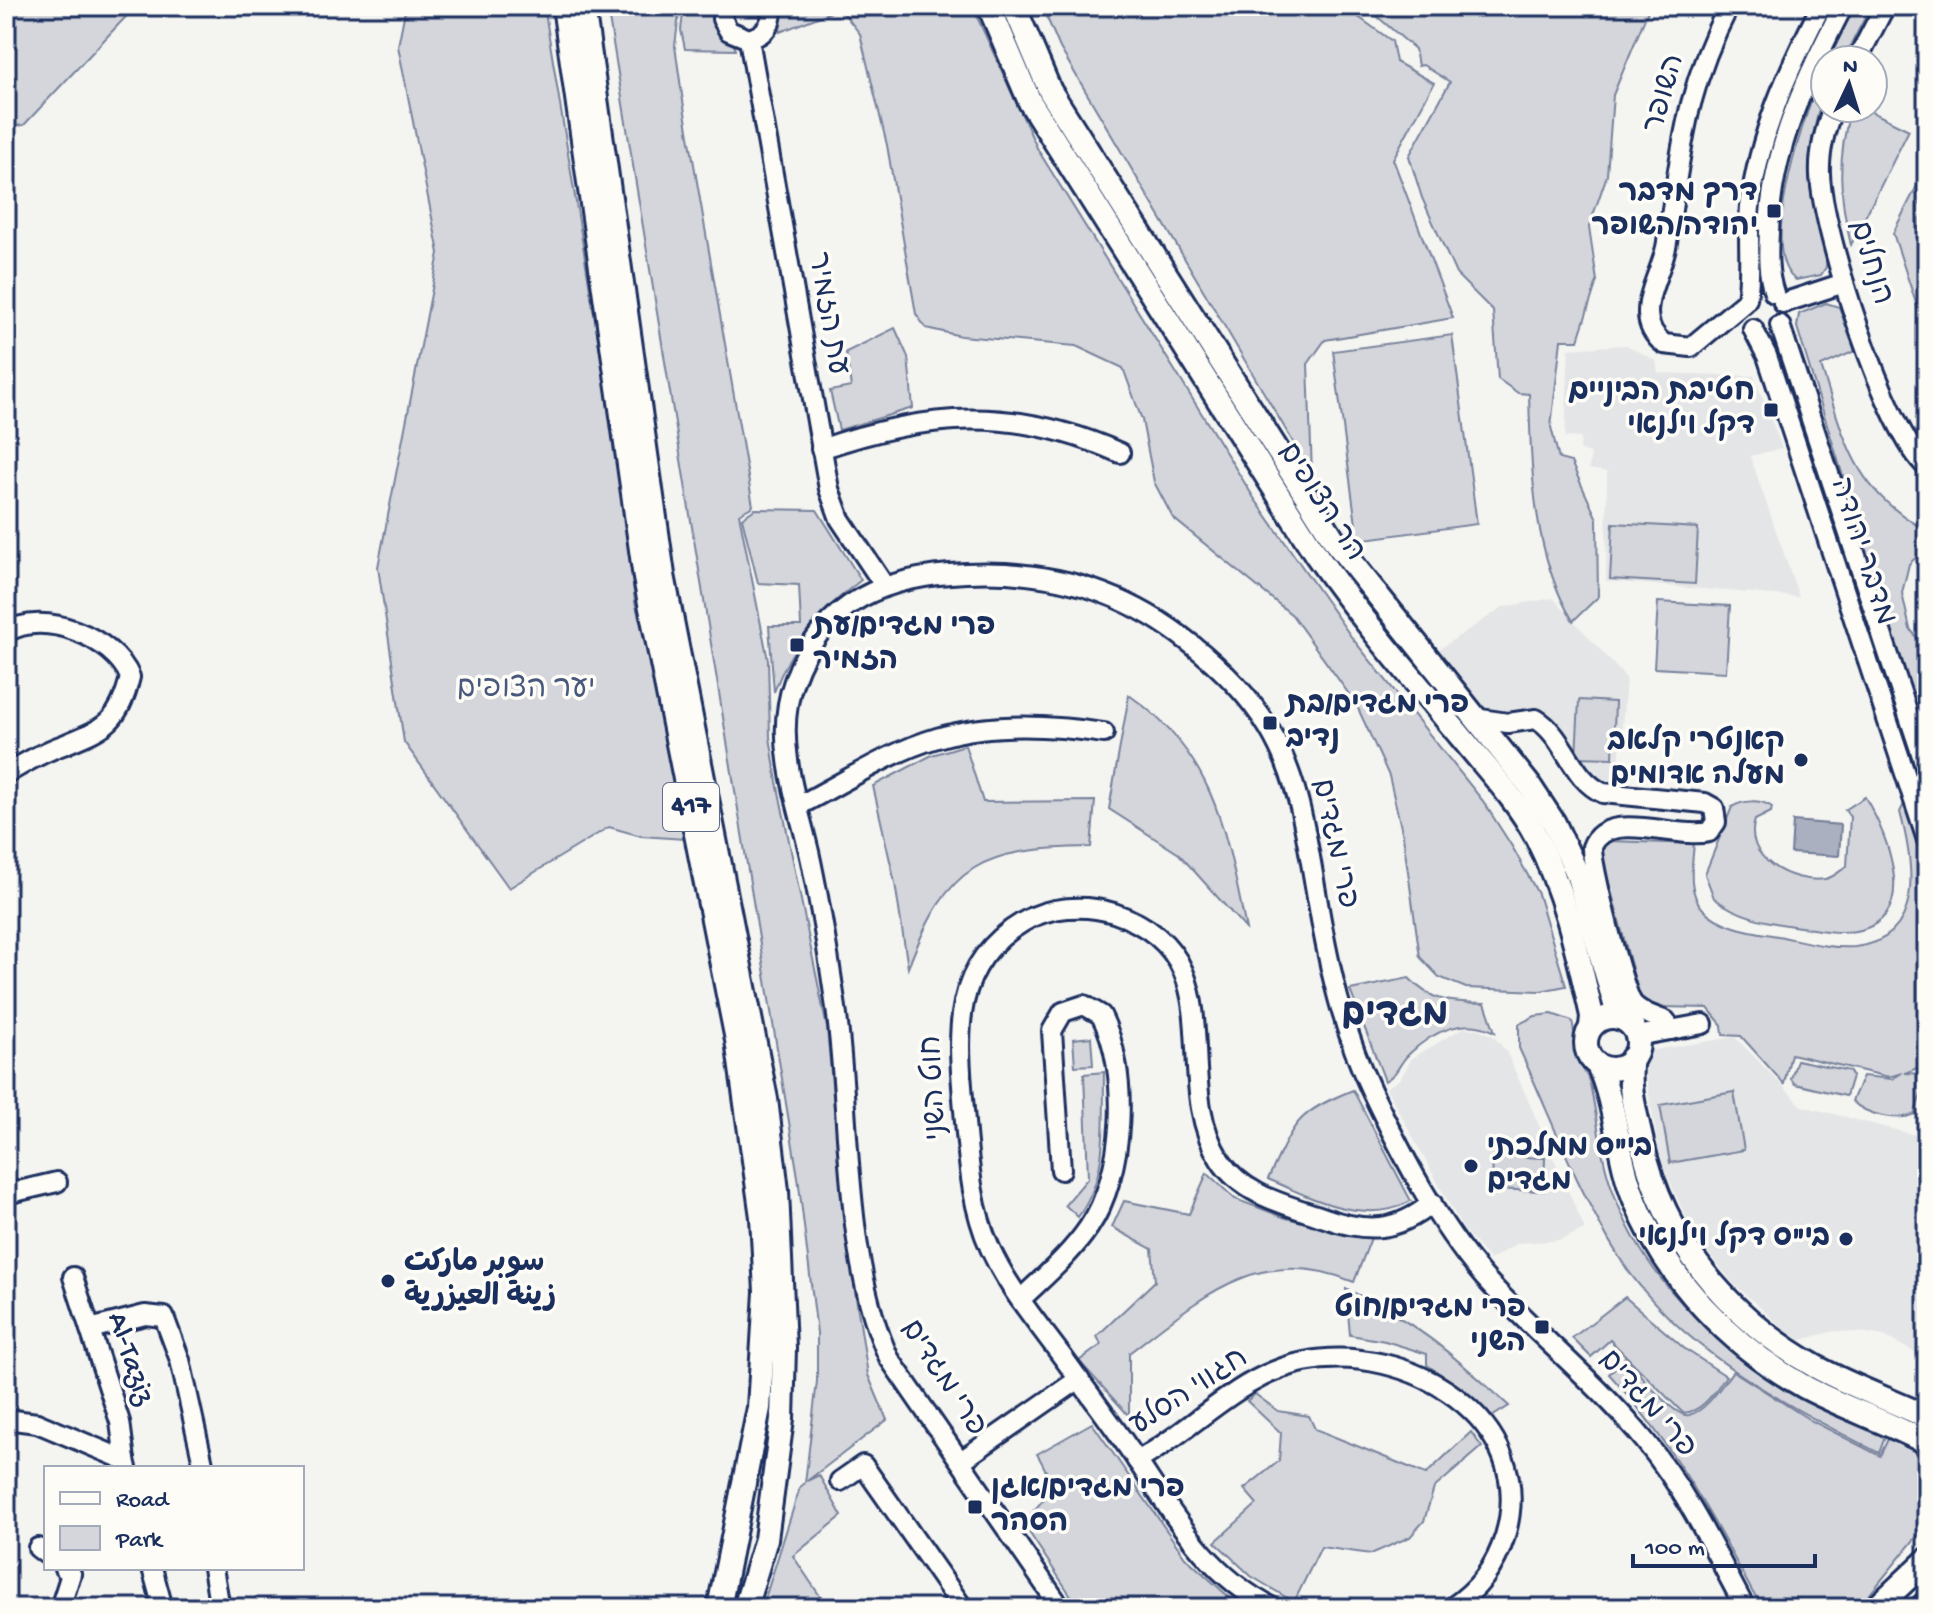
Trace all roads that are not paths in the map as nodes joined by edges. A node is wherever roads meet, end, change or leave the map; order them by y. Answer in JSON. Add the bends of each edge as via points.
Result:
{"nodes":[{"id":1,"x":564,"y":6,"type":"edge"},
{"id":2,"x":583,"y":6,"type":"edge"},
{"id":3,"x":723,"y":6,"type":"edge"},
{"id":4,"x":771,"y":6,"type":"edge"},
{"id":5,"x":989,"y":6,"type":"edge"},
{"id":6,"x":1014,"y":6,"type":"edge"},
{"id":7,"x":1729,"y":6,"type":"edge"},
{"id":8,"x":1821,"y":6,"type":"edge"},
{"id":9,"x":1843,"y":6,"type":"edge"},
{"id":10,"x":1885,"y":6,"type":"edge"},
{"id":11,"x":749,"y":39,"type":"junction"},
{"id":12,"x":1865,"y":44,"type":"edge"},
{"id":13,"x":1828,"y":124,"type":"edge"},
{"id":14,"x":1844,"y":283,"type":"junction"},
{"id":15,"x":1652,"y":295,"type":"junction"},
{"id":16,"x":1779,"y":298,"type":"junction"},
{"id":17,"x":1746,"y":300,"type":"junction"},
{"id":18,"x":1780,"y":325,"type":"junction"},
{"id":19,"x":1752,"y":328,"type":"junction"},
{"id":20,"x":821,"y":449,"type":"junction"},
{"id":21,"x":1120,"y":453,"type":"dead end"},
{"id":22,"x":1927,"y":467,"type":"edge"},
{"id":23,"x":884,"y":585,"type":"junction"},
{"id":24,"x":8,"y":629,"type":"edge"},
{"id":25,"x":1474,"y":718,"type":"junction"},
{"id":26,"x":1521,"y":720,"type":"junction"},
{"id":27,"x":1104,"y":733,"type":"dead end"},
{"id":28,"x":1927,"y":771,"type":"edge"},
{"id":29,"x":1518,"y":772,"type":"junction"},
{"id":30,"x":6,"y":774,"type":"edge"},
{"id":31,"x":798,"y":806,"type":"junction"},
{"id":32,"x":1927,"y":840,"type":"edge"},
{"id":33,"x":1619,"y":1018,"type":"junction"},
{"id":34,"x":1703,"y":1024,"type":"dead end"},
{"id":35,"x":1591,"y":1027,"type":"junction"},
{"id":36,"x":1671,"y":1030,"type":"junction"},
{"id":37,"x":1634,"y":1047,"type":"junction"},
{"id":38,"x":1598,"y":1065,"type":"junction"},
{"id":39,"x":1061,"y":1170,"type":"dead end"},
{"id":40,"x":57,"y":1182,"type":"dead end"},
{"id":41,"x":6,"y":1194,"type":"edge"},
{"id":42,"x":1432,"y":1203,"type":"junction"},
{"id":43,"x":73,"y":1277,"type":"dead end"},
{"id":44,"x":1022,"y":1298,"type":"junction"},
{"id":45,"x":90,"y":1329,"type":"junction"},
{"id":46,"x":1086,"y":1388,"type":"junction"},
{"id":47,"x":1927,"y":1417,"type":"edge"},
{"id":48,"x":6,"y":1419,"type":"edge"},
{"id":49,"x":1927,"y":1443,"type":"edge"},
{"id":50,"x":961,"y":1461,"type":"junction"},
{"id":51,"x":1137,"y":1461,"type":"junction"},
{"id":52,"x":126,"y":1464,"type":"edge"},
{"id":53,"x":204,"y":1466,"type":"edge"},
{"id":54,"x":840,"y":1481,"type":"dead end"},
{"id":55,"x":728,"y":1560,"type":"junction"},
{"id":56,"x":1927,"y":1560,"type":"edge"},
{"id":57,"x":66,"y":1570,"type":"edge"},
{"id":58,"x":153,"y":1570,"type":"edge"},
{"id":59,"x":213,"y":1570,"type":"edge"},
{"id":60,"x":1927,"y":1602,"type":"edge"},
{"id":61,"x":1743,"y":1606,"type":"edge"},
{"id":62,"x":60,"y":1608,"type":"edge"},
{"id":63,"x":163,"y":1608,"type":"edge"},
{"id":64,"x":220,"y":1608,"type":"edge"},
{"id":65,"x":711,"y":1608,"type":"edge"},
{"id":66,"x":719,"y":1608,"type":"edge"},
{"id":67,"x":745,"y":1608,"type":"edge"},
{"id":68,"x":963,"y":1608,"type":"edge"},
{"id":69,"x":1061,"y":1608,"type":"edge"},
{"id":70,"x":1273,"y":1608,"type":"edge"},
{"id":71,"x":1451,"y":1608,"type":"edge"},
{"id":72,"x":1876,"y":1608,"type":"edge"},
{"id":73,"x":1921,"y":1608,"type":"edge"}],
"edges":[{"from":1,"to":55,"type":"main road","number":"417","via":[[645,578],[737,1040],[762,1217],[763,1374]]},
{"from":2,"to":67,"type":"main road","number":"417","via":[[663,575],[766,1099],[777,1191],[783,1262],[782,1419],[766,1539]]},
{"from":3,"to":11,"type":"street","via":[[722,19],[729,31]]},
{"from":4,"to":11,"type":"street","via":[[770,24]]},
{"from":5,"to":35,"type":"main road","name":"הר הצופים","via":[[1030,102],[1317,556],[1535,834],[1574,935]]},
{"from":6,"to":25,"type":"main road","name":"הר הצופים","via":[[1050,91],[1336,543]]},
{"from":7,"to":15,"type":"street","name":"השופר","via":[[1690,96],[1667,244]]},
{"from":8,"to":17,"type":"street","via":[[1779,92],[1758,157]]},
{"from":9,"to":16,"type":"street","via":[[1794,108],[1777,161],[1768,260]]},
{"from":10,"to":12,"type":"street"},
{"from":11,"to":20,"type":"street","name":"עת הזמיר"},
{"from":13,"to":14,"type":"street","name":"הנחלים","via":[[1819,173]]},
{"from":14,"to":16,"type":"street"},
{"from":14,"to":22,"type":"street","name":"הנחלים","via":[[1898,427]]},
{"from":15,"to":17,"type":"street","name":"השופר","via":[[1650,327],[1664,344],[1680,348],[1697,344]]},
{"from":15,"to":19,"type":"street","name":"השופר","via":[[1643,315],[1643,332],[1653,348],[1669,356],[1687,358],[1702,352],[1730,326]]},
{"from":16,"to":17,"type":"street","via":[[1761,290]]},
{"from":16,"to":18,"type":"street","via":[[1785,312]]},
{"from":17,"to":19,"type":"street","via":[[1743,313]]},
{"from":18,"to":19,"type":"street","via":[[1764,332]]},
{"from":18,"to":28,"type":"street","name":"מדבר יהודה"},
{"from":19,"to":32,"type":"street","name":"מדבר יהודה","via":[[1767,356]]},
{"from":20,"to":21,"type":"street","via":[[904,425],[971,418],[1069,432]]},
{"from":20,"to":23,"type":"street","name":"עת הזמיר","via":[[840,519]]},
{"from":23,"to":31,"type":"street","name":"פרי מגדים","via":[[832,619],[801,664],[786,713]]},
{"from":23,"to":42,"type":"street","name":"פרי מגדים","via":[[919,576],[978,572],[1036,575],[1097,589],[1171,629],[1248,701],[1282,753],[1300,805],[1333,979],[1351,1040]]},
{"from":24,"to":30,"type":"street","via":[[32,622],[77,633],[123,661],[130,677],[121,705],[104,728]]},
{"from":25,"to":26,"type":"street"},
{"from":25,"to":29,"type":"main road","name":"הר הצופים"},
{"from":26,"to":29,"type":"street","via":[[1510,735]]},
{"from":26,"to":36,"type":"street","via":[[1542,723],[1597,791],[1714,808],[1716,822],[1709,832],[1617,827],[1600,833],[1592,847],[1631,1002],[1666,1021]]},
{"from":27,"to":31,"type":"street","via":[[1031,727],[937,738]]},
{"from":29,"to":33,"type":"main road","name":"הר הצופים","via":[[1554,823],[1577,873]]},
{"from":31,"to":50,"type":"street","name":"פרי מגדים","via":[[834,995],[866,1297],[889,1358]]},
{"from":33,"to":35,"type":"main road","via":[[1606,1017]]},
{"from":33,"to":37,"type":"main road","via":[[1633,1028]]},
{"from":34,"to":36,"type":"street"},
{"from":35,"to":38,"type":"main road","via":[[1587,1051]]},
{"from":36,"to":37,"type":"street"},
{"from":37,"to":38,"type":"main road","via":[[1617,1068]]},
{"from":37,"to":47,"type":"main road","via":[[1630,1088],[1648,1169],[1677,1236],[1709,1280],[1747,1318],[1798,1356]]},
{"from":38,"to":49,"type":"main road","via":[[1633,1197],[1657,1247],[1692,1294],[1732,1335],[1786,1375]]},
{"from":39,"to":44,"type":"street","via":[[1052,1031],[1063,1012],[1084,1005],[1101,1015],[1117,1061],[1114,1165],[1089,1229]]},
{"from":40,"to":41,"type":"street"},
{"from":42,"to":44,"type":"street","name":"חוט השני","via":[[1398,1225],[1364,1229],[1265,1197],[1230,1174],[1204,1123],[1193,999],[1172,953],[1147,929],[1109,911],[1070,908],[1026,919],[993,945],[967,990],[958,1041],[975,1207],[992,1252]]},
{"from":42,"to":61,"type":"street","name":"פרי מגדים","via":[[1488,1281],[1650,1447],[1676,1483]]},
{"from":43,"to":45,"type":"street","name":"Al-Taziz"},
{"from":44,"to":46,"type":"street","name":"חוט השני"},
{"from":45,"to":52,"type":"street","name":"Al-Taziz","via":[[120,1422]]},
{"from":45,"to":53,"type":"street","via":[[145,1315],[164,1317],[180,1360]]},
{"from":46,"to":50,"type":"street","via":[[1036,1410]]},
{"from":46,"to":51,"type":"street","name":"חוט השני"},
{"from":48,"to":52,"type":"street","name":"Al-Taziz","via":[[37,1423]]},
{"from":50,"to":69,"type":"street","name":"פרי מגדים"},
{"from":51,"to":70,"type":"street","name":"חגווי הסלע","via":[[1206,1558],[1239,1589]]},
{"from":51,"to":71,"type":"street","name":"חגווי הסלע","via":[[1238,1389],[1295,1364],[1373,1360],[1432,1380],[1469,1410],[1498,1448],[1511,1501],[1497,1558],[1472,1593]]},
{"from":54,"to":68,"type":"street","via":[[863,1465]]},
{"from":55,"to":65,"type":"main road"},
{"from":55,"to":66,"type":"main road","number":"417"},
{"from":56,"to":72,"type":"main road"},
{"from":57,"to":62,"type":"street","via":[[71,1574]]},
{"from":58,"to":63,"type":"street"},
{"from":59,"to":64,"type":"street"},
{"from":60,"to":73,"type":"main road"}]}
